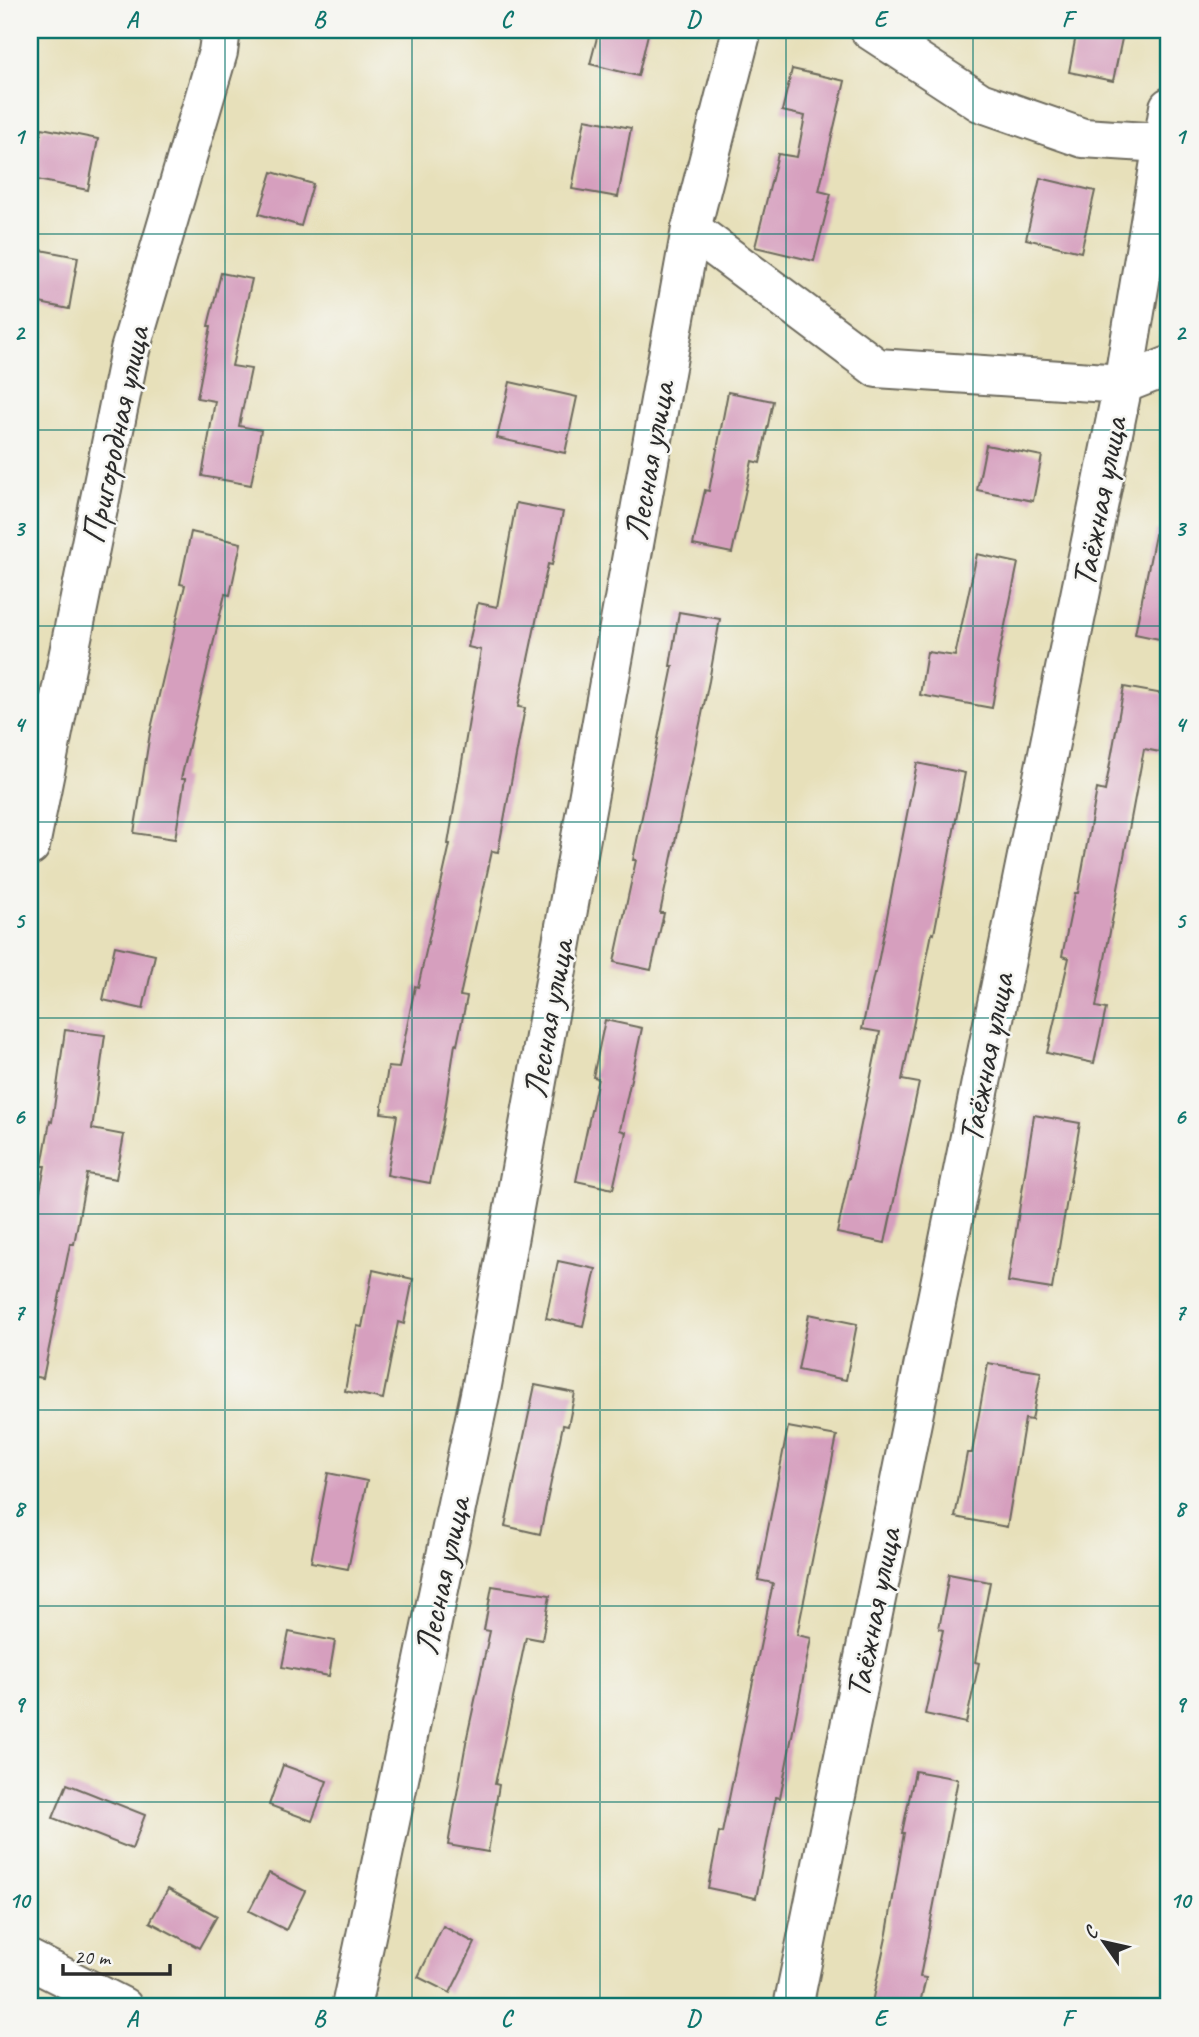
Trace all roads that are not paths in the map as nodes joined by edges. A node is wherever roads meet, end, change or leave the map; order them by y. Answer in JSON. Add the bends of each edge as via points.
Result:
{"nodes":[{"id":1,"x":221,"y":30,"type":"edge"},
{"id":2,"x":742,"y":30,"type":"edge"},
{"id":3,"x":870,"y":30,"type":"edge"},
{"id":4,"x":1166,"y":125,"type":"edge"},
{"id":5,"x":691,"y":229,"type":"junction"},
{"id":6,"x":1169,"y":366,"type":"edge"},
{"id":7,"x":1123,"y":384,"type":"junction"},
{"id":8,"x":30,"y":846,"type":"edge"},
{"id":9,"x":32,"y":1968,"type":"edge"},
{"id":10,"x":123,"y":2007,"type":"edge"},
{"id":11,"x":351,"y":2007,"type":"edge"},
{"id":12,"x":793,"y":2007,"type":"edge"}],
"edges":[{"from":1,"to":8,"type":"street","name":"Пригородная улица","via":[[130,350]]},
{"from":2,"to":5,"type":"street","name":"Лесная улица"},
{"from":3,"to":4,"type":"street","via":[[980,102],[1083,138]]},
{"from":4,"to":7,"type":"street","name":"Таёжная улица"},
{"from":5,"to":7,"type":"street","via":[[877,368]]},
{"from":5,"to":11,"type":"street","name":"Лесная улица","via":[[485,1371]]},
{"from":6,"to":7,"type":"street"},
{"from":7,"to":12,"type":"street","name":"Таёжная улица"},
{"from":9,"to":10,"type":"street"}]}
